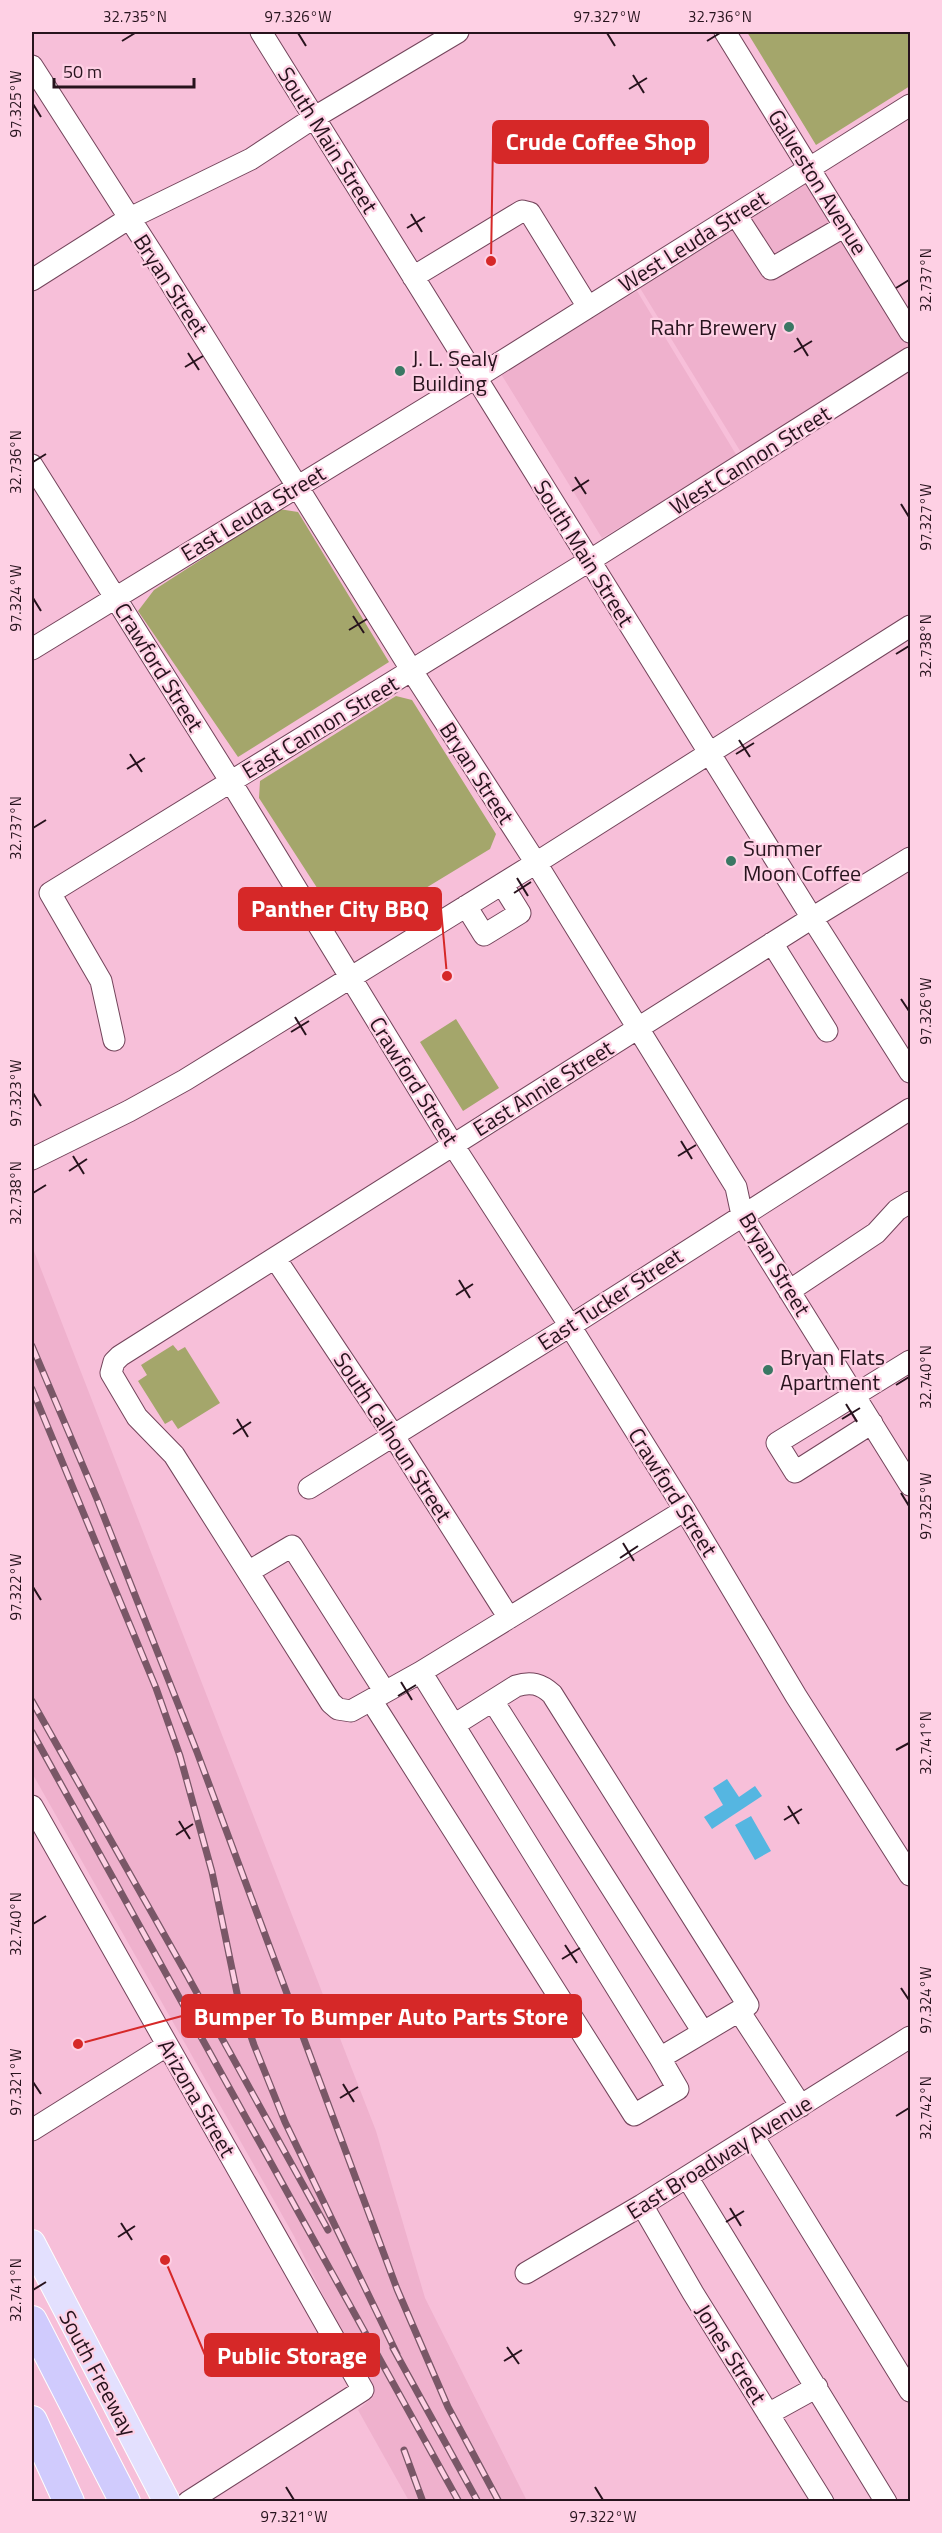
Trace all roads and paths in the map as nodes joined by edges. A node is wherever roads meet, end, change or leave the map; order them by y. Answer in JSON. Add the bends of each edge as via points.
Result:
{"nodes":[{"id":1,"x":261,"y":32,"type":"edge"},
{"id":2,"x":458,"y":32,"type":"edge"},
{"id":3,"x":725,"y":32,"type":"edge"},
{"id":4,"x":32,"y":66,"type":"edge"},
{"id":5,"x":910,"y":105,"type":"edge"},
{"id":6,"x":315,"y":117,"type":"junction"},
{"id":7,"x":810,"y":168,"type":"junction"},
{"id":8,"x":736,"y":214,"type":"junction"},
{"id":9,"x":128,"y":219,"type":"junction"},
{"id":10,"x":845,"y":226,"type":"junction"},
{"id":11,"x":413,"y":277,"type":"junction"},
{"id":12,"x":32,"y":280,"type":"edge"},
{"id":13,"x":588,"y":307,"type":"junction"},
{"id":14,"x":910,"y":332,"type":"edge"},
{"id":15,"x":910,"y":358,"type":"edge"},
{"id":16,"x":475,"y":378,"type":"junction"},
{"id":17,"x":32,"y":465,"type":"edge"},
{"id":18,"x":296,"y":486,"type":"junction"},
{"id":19,"x":589,"y":561,"type":"junction"},
{"id":20,"x":116,"y":597,"type":"junction"},
{"id":21,"x":910,"y":626,"type":"edge"},
{"id":22,"x":32,"y":649,"type":"edge"},
{"id":23,"x":412,"y":671,"type":"junction"},
{"id":24,"x":710,"y":754,"type":"junction"},
{"id":25,"x":231,"y":782,"type":"junction"},
{"id":26,"x":910,"y":858,"type":"edge"},
{"id":27,"x":536,"y":863,"type":"junction"},
{"id":28,"x":502,"y":884,"type":"junction"},
{"id":29,"x":466,"y":906,"type":"junction"},
{"id":30,"x":812,"y":918,"type":"junction"},
{"id":31,"x":772,"y":943,"type":"junction"},
{"id":32,"x":350,"y":977,"type":"junction"},
{"id":33,"x":639,"y":1028,"type":"junction"},
{"id":34,"x":828,"y":1031,"type":"dead end"},
{"id":35,"x":114,"y":1040,"type":"dead end"},
{"id":36,"x":910,"y":1072,"type":"edge"},
{"id":37,"x":910,"y":1109,"type":"edge"},
{"id":38,"x":453,"y":1145,"type":"junction"},
{"id":39,"x":38,"y":1156,"type":"edge"},
{"id":40,"x":910,"y":1202,"type":"edge"},
{"id":41,"x":742,"y":1215,"type":"junction"},
{"id":42,"x":275,"y":1258,"type":"junction"},
{"id":43,"x":789,"y":1291,"type":"junction"},
{"id":44,"x":570,"y":1326,"type":"junction"},
{"id":45,"x":910,"y":1361,"type":"edge"},
{"id":46,"x":855,"y":1395,"type":"junction"},
{"id":47,"x":872,"y":1424,"type":"junction"},
{"id":48,"x":393,"y":1435,"type":"junction"},
{"id":49,"x":910,"y":1485,"type":"edge"},
{"id":50,"x":309,"y":1488,"type":"dead end"},
{"id":51,"x":685,"y":1510,"type":"junction"},
{"id":52,"x":248,"y":1572,"type":"junction"},
{"id":53,"x":509,"y":1618,"type":"junction"},
{"id":54,"x":421,"y":1672,"type":"junction"},
{"id":55,"x":378,"y":1696,"type":"junction"},
{"id":56,"x":493,"y":1701,"type":"junction"},
{"id":57,"x":454,"y":1725,"type":"junction"},
{"id":58,"x":32,"y":1806,"type":"edge"},
{"id":59,"x":910,"y":1875,"type":"edge"},
{"id":60,"x":739,"y":2011,"type":"junction"},
{"id":61,"x":703,"y":2032,"type":"junction"},
{"id":62,"x":908,"y":2044,"type":"edge"},
{"id":63,"x":166,"y":2046,"type":"junction"},
{"id":64,"x":660,"y":2058,"type":"junction"},
{"id":65,"x":801,"y":2106,"type":"junction"},
{"id":66,"x":32,"y":2130,"type":"edge"},
{"id":67,"x":753,"y":2136,"type":"junction"},
{"id":68,"x":687,"y":2177,"type":"junction"},
{"id":69,"x":642,"y":2205,"type":"junction"},
{"id":70,"x":32,"y":2243,"type":"edge"},
{"id":71,"x":526,"y":2273,"type":"dead end"},
{"id":72,"x":32,"y":2321,"type":"edge"},
{"id":73,"x":817,"y":2387,"type":"junction"},
{"id":74,"x":910,"y":2391,"type":"edge"},
{"id":75,"x":768,"y":2414,"type":"junction"},
{"id":76,"x":32,"y":2421,"type":"edge"},
{"id":77,"x":214,"y":2494,"type":"edge"},
{"id":78,"x":69,"y":2502,"type":"edge"},
{"id":79,"x":125,"y":2502,"type":"edge"},
{"id":80,"x":167,"y":2502,"type":"edge"},
{"id":81,"x":188,"y":2502,"type":"edge"},
{"id":82,"x":823,"y":2502,"type":"edge"},
{"id":83,"x":886,"y":2502,"type":"edge"}],
"edges":[{"from":1,"to":6,"type":"street","name":"South Main Street"},
{"from":2,"to":6,"type":"street"},
{"from":3,"to":7,"type":"street","name":"Galveston Avenue"},
{"from":4,"to":9,"type":"street","name":"Bryan Street"},
{"from":5,"to":7,"type":"street","name":"West Leuda Street"},
{"from":6,"to":9,"type":"street","via":[[251,159]]},
{"from":6,"to":11,"type":"street","name":"South Main Street"},
{"from":7,"to":8,"type":"street","name":"West Leuda Street"},
{"from":7,"to":10,"type":"street","name":"Galveston Avenue"},
{"from":8,"to":10,"type":"street","via":[[771,269]]},
{"from":8,"to":13,"type":"street","name":"West Leuda Street"},
{"from":9,"to":12,"type":"street"},
{"from":9,"to":18,"type":"street","name":"Bryan Street"},
{"from":10,"to":14,"type":"street","name":"Galveston Avenue"},
{"from":11,"to":13,"type":"street","via":[[522,211],[530,213]]},
{"from":11,"to":16,"type":"street","name":"South Main Street"},
{"from":13,"to":16,"type":"street","name":"West Leuda Street"},
{"from":15,"to":19,"type":"street","name":"West Cannon Street","via":[[658,528]]},
{"from":16,"to":18,"type":"street","name":"East Leuda Street"},
{"from":16,"to":19,"type":"street","name":"South Main Street"},
{"from":17,"to":20,"type":"street","name":"Crawford Street"},
{"from":18,"to":20,"type":"street","name":"East Leuda Street"},
{"from":18,"to":23,"type":"street","name":"Bryan Street"},
{"from":19,"to":23,"type":"street","name":"East Cannon Street"},
{"from":19,"to":24,"type":"street","name":"South Main Street"},
{"from":20,"to":22,"type":"street","name":"East Leuda Street"},
{"from":20,"to":25,"type":"street","name":"Crawford Street"},
{"from":21,"to":24,"type":"street"},
{"from":23,"to":25,"type":"street","name":"East Cannon Street"},
{"from":23,"to":27,"type":"street","name":"Bryan Street"},
{"from":24,"to":27,"type":"street"},
{"from":24,"to":30,"type":"street","name":"South Main Street"},
{"from":25,"to":32,"type":"street","name":"Crawford Street"},
{"from":25,"to":35,"type":"street","name":"East Cannon Street","via":[[50,893],[100,981]]},
{"from":26,"to":30,"type":"street","name":"East Annie Street"},
{"from":27,"to":28,"type":"street"},
{"from":27,"to":33,"type":"street","name":"Bryan Street"},
{"from":28,"to":29,"type":"street"},
{"from":28,"to":29,"type":"street","via":[[520,912],[484,935]]},
{"from":29,"to":32,"type":"street"},
{"from":30,"to":31,"type":"street","name":"East Annie Street"},
{"from":30,"to":36,"type":"street","name":"South Main Street"},
{"from":31,"to":33,"type":"street","name":"East Annie Street"},
{"from":31,"to":34,"type":"street"},
{"from":32,"to":38,"type":"street","name":"Crawford Street"},
{"from":32,"to":39,"type":"street","via":[[185,1080]]},
{"from":33,"to":38,"type":"street","name":"East Annie Street"},
{"from":33,"to":41,"type":"street","name":"Bryan Street","via":[[736,1187]]},
{"from":37,"to":41,"type":"street","name":"East Tucker Street"},
{"from":38,"to":42,"type":"street","name":"East Annie Street"},
{"from":38,"to":44,"type":"street","name":"Crawford Street"},
{"from":40,"to":43,"type":"street","via":[[876,1233]]},
{"from":41,"to":43,"type":"street","name":"Bryan Street"},
{"from":41,"to":44,"type":"street","name":"East Tucker Street"},
{"from":42,"to":48,"type":"street","name":"South Calhoun Street"},
{"from":42,"to":52,"type":"street","name":"East Annie Street","via":[[120,1356],[111,1374],[137,1417],[174,1455]]},
{"from":43,"to":46,"type":"street","name":"Bryan Street"},
{"from":44,"to":48,"type":"street","name":"East Tucker Street"},
{"from":44,"to":51,"type":"street","name":"Crawford Street"},
{"from":45,"to":46,"type":"street"},
{"from":46,"to":47,"type":"street","name":"Bryan Street"},
{"from":46,"to":47,"type":"street","via":[[777,1443],[795,1472]]},
{"from":47,"to":49,"type":"street","name":"Bryan Street"},
{"from":48,"to":50,"type":"street","name":"East Tucker Street"},
{"from":48,"to":53,"type":"street","name":"South Calhoun Street"},
{"from":51,"to":53,"type":"street"},
{"from":51,"to":59,"type":"street","name":"Crawford Street","via":[[796,1696]]},
{"from":52,"to":55,"type":"street","via":[[331,1703],[351,1711]]},
{"from":52,"to":55,"type":"street","via":[[292,1545]]},
{"from":53,"to":54,"type":"street"},
{"from":54,"to":55,"type":"street"},
{"from":54,"to":57,"type":"street"},
{"from":55,"to":64,"type":"street","via":[[634,2115],[678,2089]]},
{"from":56,"to":57,"type":"street"},
{"from":56,"to":60,"type":"street","via":[[525,1683],[543,1686],[552,1694],[747,2005]]},
{"from":56,"to":61,"type":"street"},
{"from":57,"to":64,"type":"street"},
{"from":58,"to":63,"type":"street","name":"Arizona Street"},
{"from":60,"to":61,"type":"street"},
{"from":60,"to":65,"type":"street"},
{"from":61,"to":64,"type":"street"},
{"from":62,"to":65,"type":"street","name":"East Broadway Avenue"},
{"from":63,"to":66,"type":"street"},
{"from":63,"to":77,"type":"street","name":"Arizona Street","via":[[363,2390]]},
{"from":65,"to":67,"type":"street","name":"East Broadway Avenue"},
{"from":67,"to":68,"type":"street","name":"East Broadway Avenue"},
{"from":67,"to":74,"type":"street"},
{"from":68,"to":69,"type":"street","name":"East Broadway Avenue"},
{"from":68,"to":73,"type":"street"},
{"from":69,"to":71,"type":"street","name":"East Broadway Avenue"},
{"from":69,"to":75,"type":"street","name":"Jones Street"},
{"from":70,"to":80,"type":"main road","name":"South Freeway"},
{"from":72,"to":79,"type":"highway"},
{"from":73,"to":75,"type":"street"},
{"from":73,"to":83,"type":"street"},
{"from":75,"to":82,"type":"street","name":"Jones Street"},
{"from":76,"to":78,"type":"highway"},
{"from":77,"to":81,"type":"street"}]}
